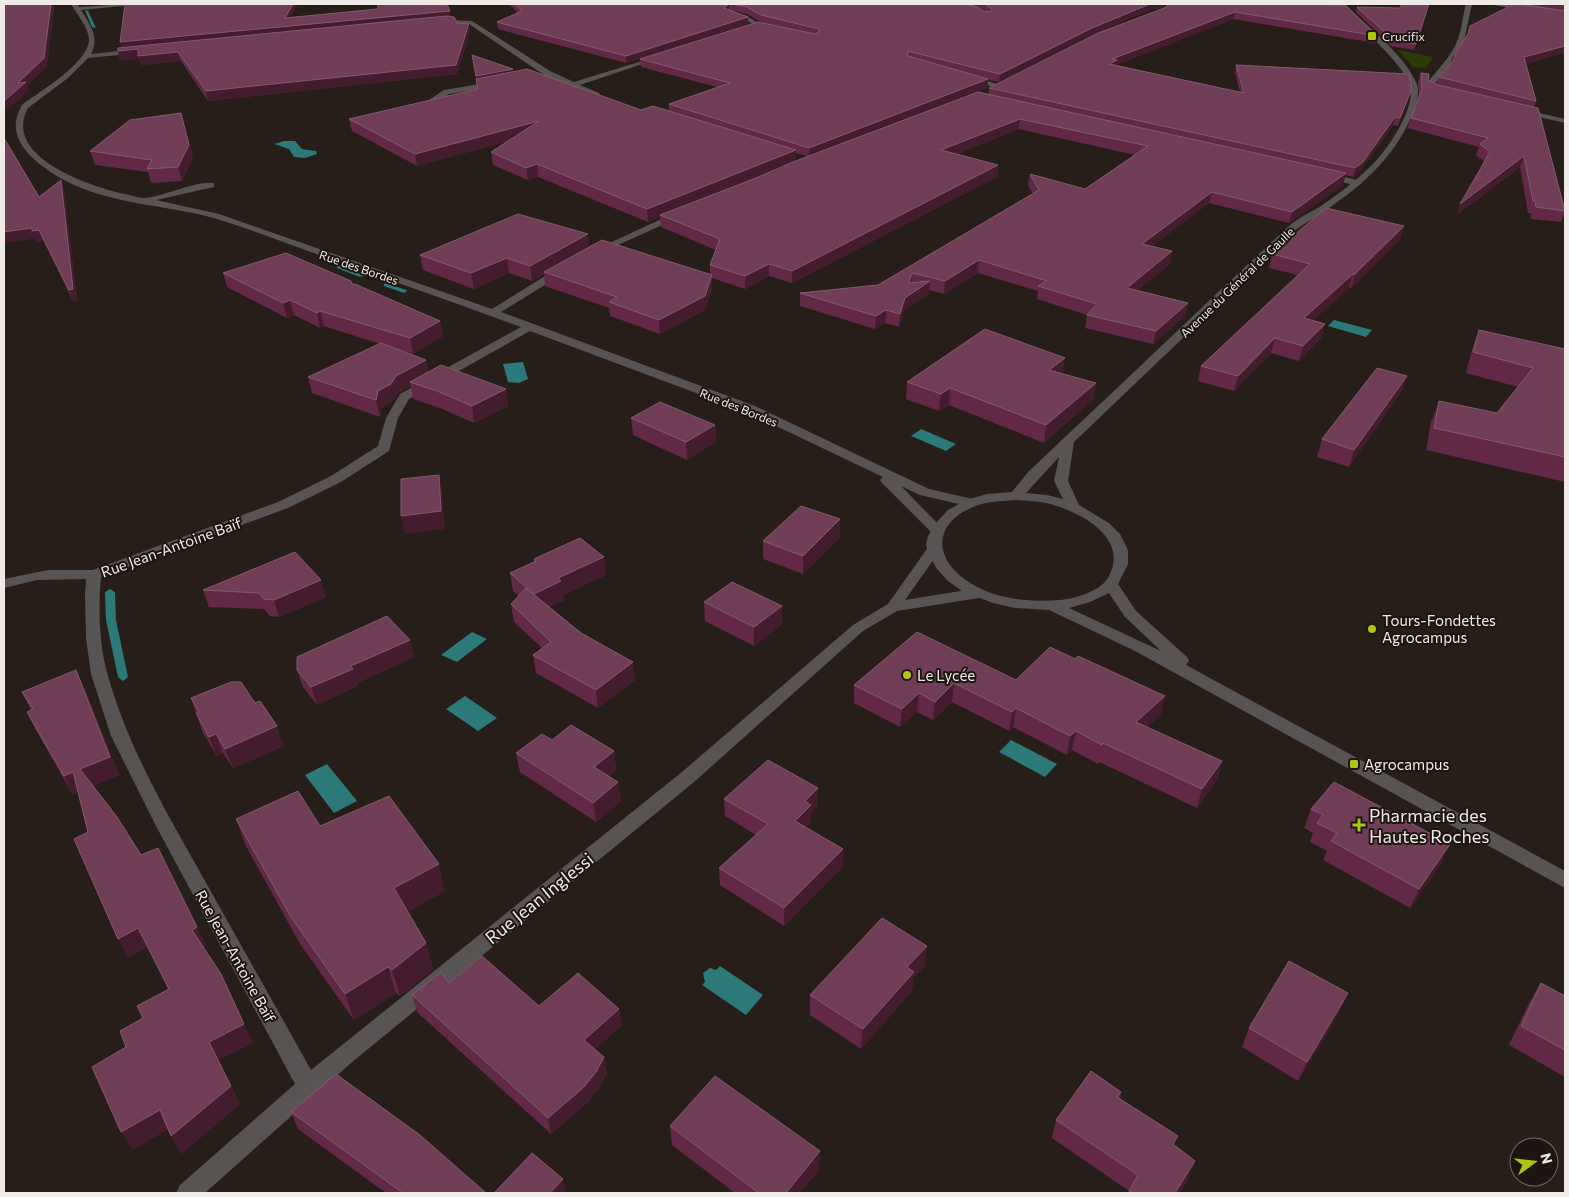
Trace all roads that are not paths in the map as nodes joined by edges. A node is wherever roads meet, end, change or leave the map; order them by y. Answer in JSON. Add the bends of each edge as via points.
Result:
{"nodes":[{"id":1,"x":122,"y":4,"type":"edge"},
{"id":2,"x":1342,"y":4,"type":"edge"},
{"id":3,"x":1468,"y":4,"type":"edge"},
{"id":4,"x":1491,"y":4,"type":"edge"},
{"id":5,"x":76,"y":6,"type":"edge"},
{"id":6,"x":729,"y":14,"type":"edge"},
{"id":7,"x":1565,"y":16,"type":"edge"},
{"id":8,"x":428,"y":23,"type":"edge"},
{"id":9,"x":758,"y":25,"type":"junction"},
{"id":10,"x":767,"y":27,"type":"edge"},
{"id":11,"x":748,"y":28,"type":"edge"},
{"id":12,"x":146,"y":50,"type":"edge"},
{"id":13,"x":665,"y":55,"type":"edge"},
{"id":14,"x":87,"y":56,"type":"junction"},
{"id":15,"x":547,"y":74,"type":"junction"},
{"id":16,"x":538,"y":75,"type":"edge"},
{"id":17,"x":964,"y":76,"type":"edge"},
{"id":18,"x":510,"y":80,"type":"edge"},
{"id":19,"x":1008,"y":82,"type":"edge"},
{"id":20,"x":573,"y":85,"type":"junction"},
{"id":21,"x":999,"y":86,"type":"junction"},
{"id":22,"x":989,"y":91,"type":"edge"},
{"id":23,"x":1448,"y":93,"type":"edge"},
{"id":24,"x":603,"y":97,"type":"edge"},
{"id":25,"x":406,"y":108,"type":"edge"},
{"id":26,"x":1516,"y":109,"type":"edge"},
{"id":27,"x":1565,"y":121,"type":"edge"},
{"id":28,"x":1313,"y":173,"type":"edge"},
{"id":29,"x":1358,"y":183,"type":"junction"},
{"id":30,"x":211,"y":185,"type":"dead end"},
{"id":31,"x":143,"y":200,"type":"junction"},
{"id":32,"x":688,"y":211,"type":"edge"},
{"id":33,"x":589,"y":255,"type":"edge"},
{"id":34,"x":573,"y":264,"type":"edge"},
{"id":35,"x":493,"y":313,"type":"junction"},
{"id":36,"x":529,"y":327,"type":"junction"},
{"id":37,"x":1068,"y":441,"type":"junction"},
{"id":38,"x":862,"y":460,"type":"junction"},
{"id":39,"x":1016,"y":496,"type":"junction"},
{"id":40,"x":972,"y":502,"type":"junction"},
{"id":41,"x":1073,"y":507,"type":"junction"},
{"id":42,"x":936,"y":529,"type":"junction"},
{"id":43,"x":934,"y":549,"type":"junction"},
{"id":44,"x":94,"y":575,"type":"junction"},
{"id":45,"x":4,"y":584,"type":"edge"},
{"id":46,"x":1112,"y":584,"type":"junction"},
{"id":47,"x":979,"y":593,"type":"junction"},
{"id":48,"x":1051,"y":606,"type":"junction"},
{"id":49,"x":893,"y":607,"type":"junction"},
{"id":50,"x":1213,"y":688,"type":"junction"},
{"id":51,"x":1565,"y":880,"type":"edge"},
{"id":52,"x":308,"y":1086,"type":"junction"},
{"id":53,"x":188,"y":1193,"type":"edge"}],
"edges":[{"from":1,"to":5,"type":"street"},
{"from":2,"to":29,"type":"street","name":"Avenue du Général de Gaulle","via":[[1404,70],[1415,90],[1408,118],[1396,140]]},
{"from":3,"to":23,"type":"street","via":[[1461,41],[1446,69],[1430,84],[1433,89]]},
{"from":4,"to":7,"type":"street"},
{"from":5,"to":14,"type":"street","via":[[92,38]]},
{"from":6,"to":9,"type":"street","via":[[745,17]]},
{"from":8,"to":15,"type":"street","via":[[470,22]]},
{"from":9,"to":10,"type":"street"},
{"from":9,"to":11,"type":"street"},
{"from":12,"to":14,"type":"street"},
{"from":13,"to":20,"type":"street"},
{"from":14,"to":31,"type":"street","name":"Rue des Bordes","via":[[25,107],[19,131],[26,147],[68,179],[103,192]]},
{"from":15,"to":16,"type":"street"},
{"from":15,"to":20,"type":"street"},
{"from":17,"to":21,"type":"street"},
{"from":18,"to":25,"type":"street","via":[[447,92],[431,102]]},
{"from":19,"to":21,"type":"street"},
{"from":20,"to":24,"type":"street"},
{"from":21,"to":22,"type":"street"},
{"from":26,"to":27,"type":"street"},
{"from":28,"to":29,"type":"street"},
{"from":29,"to":37,"type":"street","name":"Avenue du Général de Gaulle","via":[[1295,226]]},
{"from":30,"to":31,"type":"street"},
{"from":31,"to":35,"type":"street","name":"Rue des Bordes","via":[[216,216]]},
{"from":32,"to":33,"type":"street"},
{"from":34,"to":35,"type":"street"},
{"from":35,"to":36,"type":"street","name":"Rue des Bordes"},
{"from":36,"to":38,"type":"street","name":"Rue des Bordes","via":[[750,409]]},
{"from":36,"to":44,"type":"street","name":"Rue Jean-Antoine Baïf","via":[[404,397],[392,418],[384,448],[336,479],[283,505]]},
{"from":37,"to":39,"type":"street","name":"Avenue du Général de Gaulle"},
{"from":37,"to":41,"type":"street","via":[[1061,481]]},
{"from":38,"to":40,"type":"street","name":"Rue des Bordes","via":[[925,492]]},
{"from":38,"to":42,"type":"street","name":"Rue des Bordes","via":[[907,498]]},
{"from":39,"to":40,"type":"street"},
{"from":39,"to":41,"type":"street","via":[[1046,499]]},
{"from":40,"to":42,"type":"street","via":[[950,514]]},
{"from":41,"to":46,"type":"street","via":[[1108,529],[1118,542],[1122,557],[1120,571]]},
{"from":42,"to":43,"type":"street"},
{"from":43,"to":47,"type":"street","via":[[941,565],[957,580]]},
{"from":43,"to":49,"type":"street","name":"Rue Jean Inglessi"},
{"from":44,"to":45,"type":"street","via":[[60,572],[18,578]]},
{"from":44,"to":52,"type":"street","name":"Rue Jean-Antoine Baïf","via":[[94,638],[99,674],[120,736],[165,826]]},
{"from":46,"to":48,"type":"street","via":[[1076,602]]},
{"from":46,"to":50,"type":"street","via":[[1130,614]]},
{"from":47,"to":48,"type":"street","via":[[1014,603]]},
{"from":47,"to":49,"type":"street","name":"Rue Jean Inglessi"},
{"from":48,"to":50,"type":"street","via":[[1141,647]]},
{"from":49,"to":52,"type":"street","name":"Rue Jean Inglessi","via":[[858,628],[688,777]]},
{"from":50,"to":51,"type":"street"},
{"from":52,"to":53,"type":"street","name":"Rue Jean Inglessi"}]}
